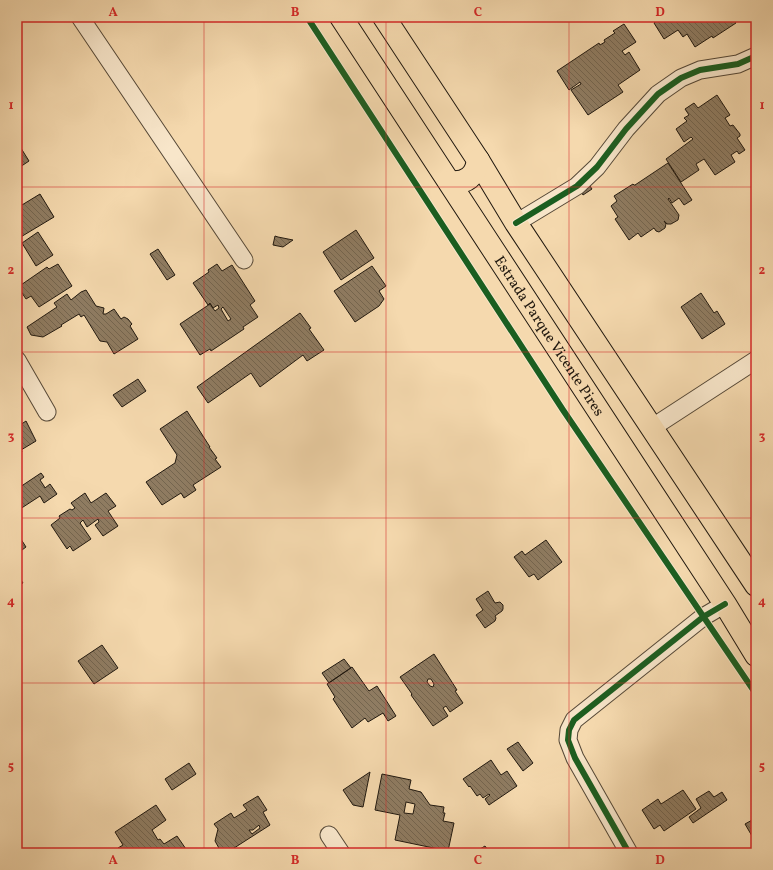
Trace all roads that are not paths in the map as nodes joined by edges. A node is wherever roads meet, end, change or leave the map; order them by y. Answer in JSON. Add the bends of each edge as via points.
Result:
{"nodes":[{"id":1,"x":80,"y":17,"type":"edge"},
{"id":2,"x":341,"y":17,"type":"edge"},
{"id":3,"x":384,"y":17,"type":"edge"},
{"id":4,"x":756,"y":56,"type":"edge"},
{"id":5,"x":478,"y":160,"type":"junction"},
{"id":6,"x":450,"y":182,"type":"junction"},
{"id":7,"x":516,"y":223,"type":"junction"},
{"id":8,"x":244,"y":260,"type":"dead end"},
{"id":9,"x":17,"y":360,"type":"edge"},
{"id":10,"x":756,"y":360,"type":"edge"},
{"id":11,"x":48,"y":412,"type":"dead end"},
{"id":12,"x":652,"y":427,"type":"junction"},
{"id":13,"x":756,"y":585,"type":"edge"},
{"id":14,"x":725,"y":604,"type":"junction"},
{"id":15,"x":756,"y":655,"type":"edge"},
{"id":16,"x":329,"y":835,"type":"dead end"},
{"id":17,"x":341,"y":853,"type":"edge"},
{"id":18,"x":629,"y":853,"type":"edge"}],
"edges":[{"from":1,"to":8,"type":"street"},
{"from":2,"to":6,"type":"main road","name":"Estrada Parque Vicente Pires"},
{"from":3,"to":5,"type":"main road"},
{"from":4,"to":7,"type":"street","via":[[738,64],[700,70],[681,78],[658,94],[626,129],[597,167],[577,186]]},
{"from":5,"to":6,"type":"main road","via":[[477,168],[466,181]]},
{"from":5,"to":7,"type":"main road"},
{"from":6,"to":14,"type":"main road","name":"Estrada Parque Vicente Pires"},
{"from":7,"to":12,"type":"main road"},
{"from":9,"to":11,"type":"street"},
{"from":10,"to":12,"type":"street"},
{"from":12,"to":13,"type":"main road"},
{"from":14,"to":15,"type":"main road","name":"Estrada Parque Vicente Pires"},
{"from":14,"to":18,"type":"street","via":[[704,617],[574,720],[569,730],[568,740],[575,758]]},
{"from":16,"to":17,"type":"street"}]}
